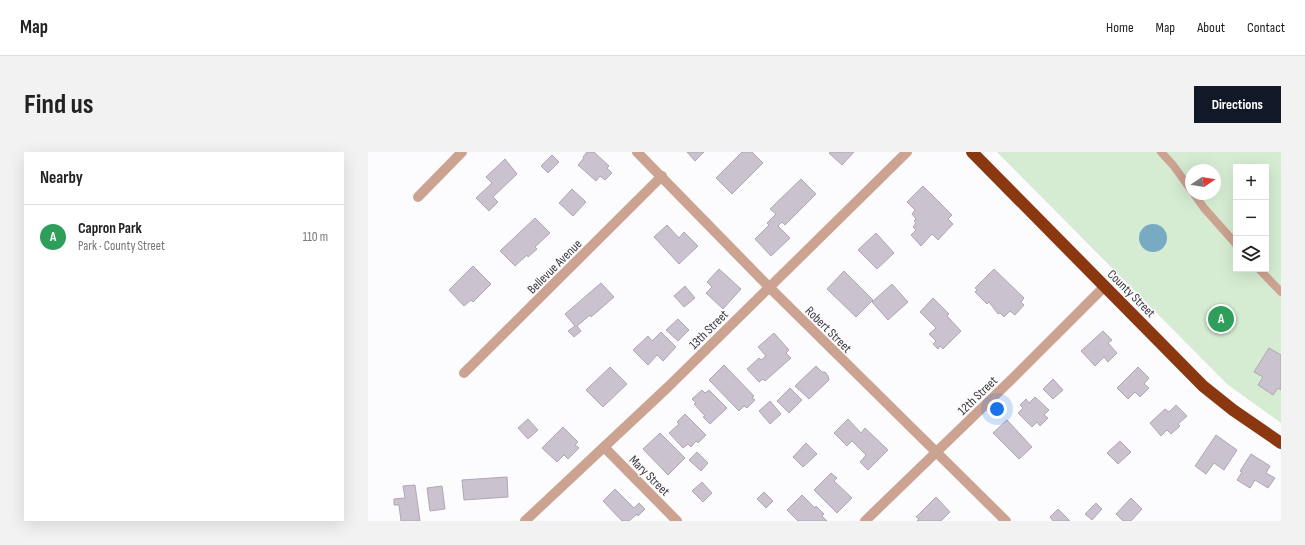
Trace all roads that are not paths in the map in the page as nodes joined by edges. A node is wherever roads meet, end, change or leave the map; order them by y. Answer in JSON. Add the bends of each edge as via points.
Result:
{"nodes":[{"id":1,"x":462,"y":152,"type":"edge"},
{"id":2,"x":637,"y":152,"type":"edge"},
{"id":3,"x":907,"y":152,"type":"edge"},
{"id":4,"x":972,"y":152,"type":"edge"},
{"id":5,"x":1161,"y":152,"type":"edge"},
{"id":6,"x":662,"y":176,"type":"junction"},
{"id":7,"x":1185,"y":182,"type":"edge"},
{"id":8,"x":418,"y":197,"type":"dead end"},
{"id":9,"x":1198,"y":200,"type":"edge"},
{"id":10,"x":1233,"y":241,"type":"edge"},
{"id":11,"x":1262,"y":272,"type":"edge"},
{"id":12,"x":1105,"y":286,"type":"junction"},
{"id":13,"x":769,"y":287,"type":"junction"},
{"id":14,"x":1281,"y":292,"type":"edge"},
{"id":15,"x":464,"y":373,"type":"dead end"},
{"id":16,"x":1281,"y":443,"type":"edge"},
{"id":17,"x":604,"y":447,"type":"junction"},
{"id":18,"x":936,"y":452,"type":"junction"},
{"id":19,"x":525,"y":521,"type":"edge"},
{"id":20,"x":677,"y":521,"type":"edge"},
{"id":21,"x":865,"y":521,"type":"edge"},
{"id":22,"x":1006,"y":521,"type":"edge"}],
"edges":[{"from":1,"to":8,"type":"street"},
{"from":2,"to":6,"type":"street","name":"Robert Street"},
{"from":3,"to":13,"type":"street","name":"13th Street"},
{"from":4,"to":12,"type":"highway","name":"County Street"},
{"from":5,"to":7,"type":"lane"},
{"from":6,"to":13,"type":"street","name":"Robert Street"},
{"from":6,"to":15,"type":"street","name":"Bellevue Avenue"},
{"from":9,"to":10,"type":"lane"},
{"from":11,"to":14,"type":"lane"},
{"from":12,"to":16,"type":"highway","name":"County Street","via":[[1203,386]]},
{"from":12,"to":18,"type":"street","name":"12th Street"},
{"from":13,"to":17,"type":"street","name":"13th Street"},
{"from":13,"to":18,"type":"street","name":"Robert Street"},
{"from":17,"to":19,"type":"street","name":"13th Street"},
{"from":17,"to":20,"type":"street","name":"Mary Street"},
{"from":18,"to":21,"type":"street","name":"12th Street"},
{"from":18,"to":22,"type":"street","name":"Robert Street"}]}
